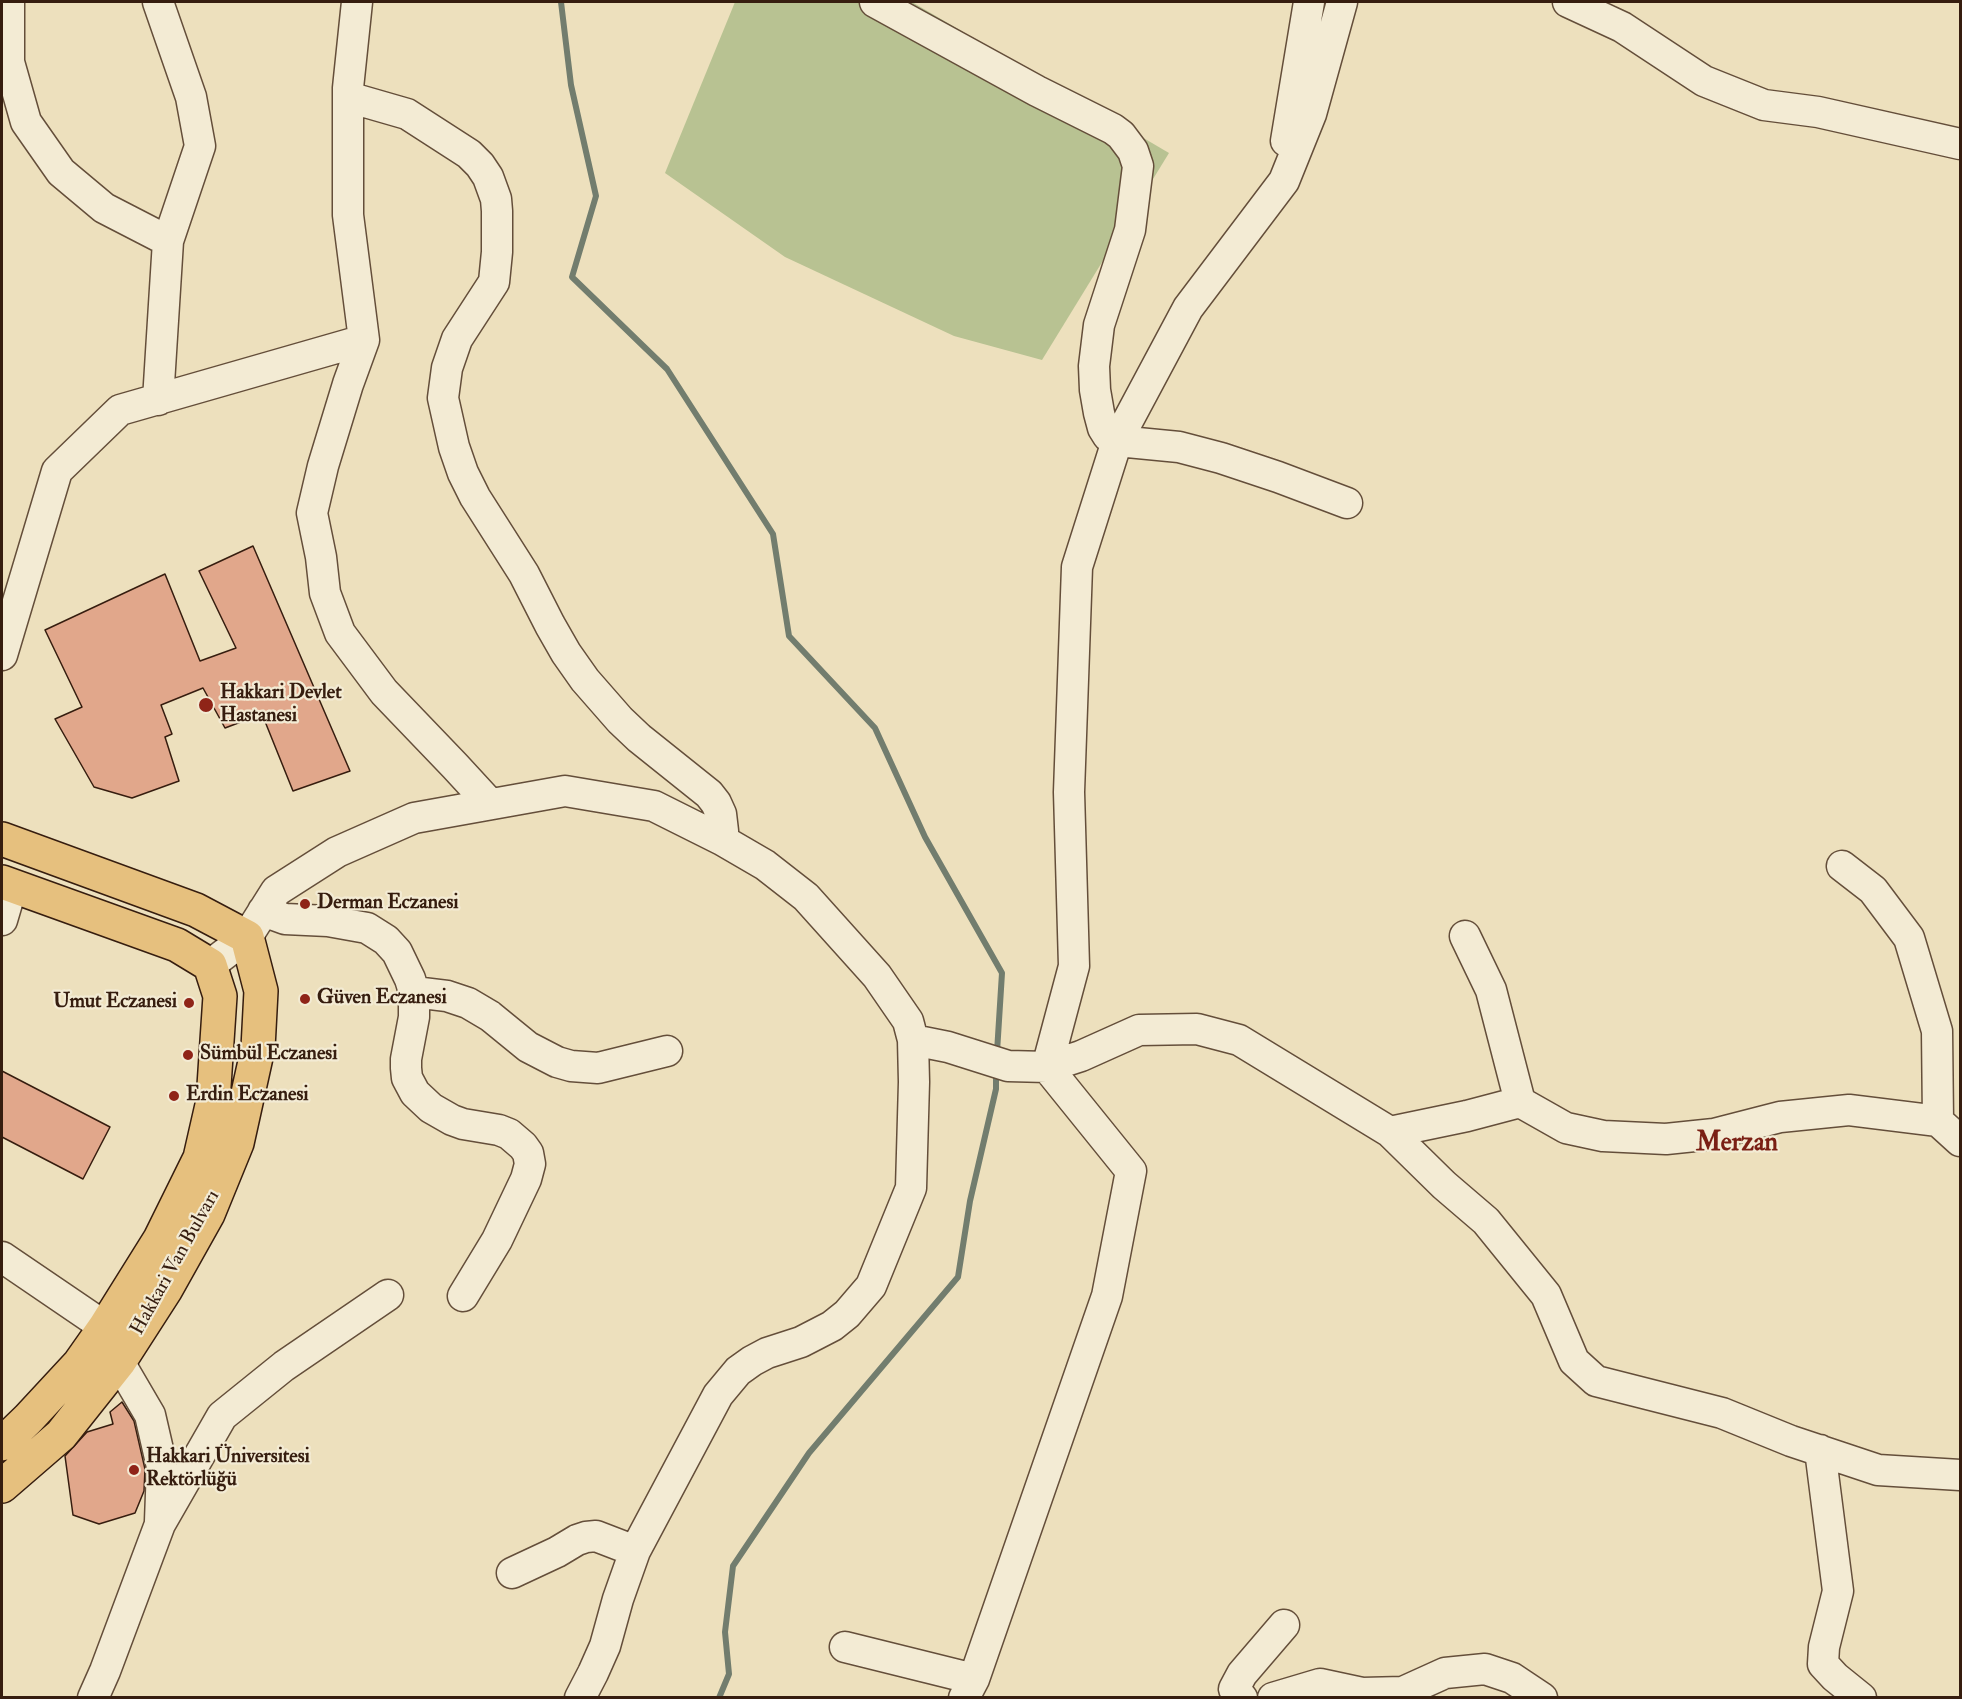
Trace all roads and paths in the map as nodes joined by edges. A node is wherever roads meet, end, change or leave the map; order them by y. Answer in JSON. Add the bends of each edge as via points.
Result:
{"nodes":[{"id":1,"x":9,"y":2,"type":"edge"},
{"id":2,"x":158,"y":2,"type":"edge"},
{"id":3,"x":357,"y":2,"type":"edge"},
{"id":4,"x":875,"y":2,"type":"edge"},
{"id":5,"x":1309,"y":2,"type":"edge"},
{"id":6,"x":1342,"y":2,"type":"edge"},
{"id":7,"x":1568,"y":2,"type":"edge"},
{"id":8,"x":348,"y":97,"type":"junction"},
{"id":9,"x":1960,"y":144,"type":"edge"},
{"id":10,"x":1279,"y":189,"type":"junction"},
{"id":11,"x":168,"y":241,"type":"junction"},
{"id":12,"x":364,"y":340,"type":"junction"},
{"id":13,"x":158,"y":399,"type":"junction"},
{"id":14,"x":1117,"y":441,"type":"junction"},
{"id":15,"x":1347,"y":503,"type":"dead end"},
{"id":16,"x":2,"y":655,"type":"edge"},
{"id":17,"x":490,"y":804,"type":"junction"},
{"id":18,"x":2,"y":839,"type":"edge"},
{"id":19,"x":722,"y":840,"type":"junction"},
{"id":20,"x":1842,"y":866,"type":"dead end"},
{"id":21,"x":7,"y":884,"type":"edge"},
{"id":22,"x":2,"y":920,"type":"edge"},
{"id":23,"x":255,"y":924,"type":"junction"},
{"id":24,"x":1465,"y":936,"type":"dead end"},
{"id":25,"x":210,"y":965,"type":"junction"},
{"id":26,"x":414,"y":992,"type":"junction"},
{"id":27,"x":913,"y":1040,"type":"junction"},
{"id":28,"x":667,"y":1051,"type":"dead end"},
{"id":29,"x":1047,"y":1067,"type":"junction"},
{"id":30,"x":1520,"y":1102,"type":"junction"},
{"id":31,"x":1938,"y":1121,"type":"junction"},
{"id":32,"x":1390,"y":1132,"type":"junction"},
{"id":33,"x":1960,"y":1141,"type":"edge"},
{"id":34,"x":2,"y":1257,"type":"edge"},
{"id":35,"x":388,"y":1295,"type":"dead end"},
{"id":36,"x":463,"y":1296,"type":"dead end"},
{"id":37,"x":105,"y":1327,"type":"junction"},
{"id":38,"x":119,"y":1362,"type":"junction"},
{"id":39,"x":2,"y":1444,"type":"edge"},
{"id":40,"x":1820,"y":1450,"type":"junction"},
{"id":41,"x":1960,"y":1475,"type":"edge"},
{"id":42,"x":2,"y":1486,"type":"edge"},
{"id":43,"x":160,"y":1524,"type":"junction"},
{"id":44,"x":635,"y":1551,"type":"junction"},
{"id":45,"x":512,"y":1573,"type":"dead end"},
{"id":46,"x":1284,"y":1625,"type":"dead end"},
{"id":47,"x":845,"y":1647,"type":"dead end"},
{"id":48,"x":969,"y":1688,"type":"edge"},
{"id":49,"x":93,"y":1698,"type":"edge"},
{"id":50,"x":580,"y":1698,"type":"edge"},
{"id":51,"x":1242,"y":1698,"type":"edge"},
{"id":52,"x":1273,"y":1698,"type":"edge"},
{"id":53,"x":1542,"y":1698,"type":"edge"},
{"id":54,"x":1861,"y":1698,"type":"edge"}],
"edges":[{"from":1,"to":11,"type":"street","via":[[9,62],[26,122],[61,172],[104,208]]},
{"from":2,"to":11,"type":"street","via":[[191,97],[200,146]]},
{"from":3,"to":8,"type":"street"},
{"from":4,"to":14,"type":"street","via":[[1113,129],[1133,151],[1138,166],[1130,230],[1099,325],[1094,366],[1103,428]]},
{"from":5,"to":10,"type":"street"},
{"from":6,"to":10,"type":"street","via":[[1311,114]]},
{"from":7,"to":9,"type":"street","via":[[1622,27],[1704,81],[1764,105],[1818,112]]},
{"from":8,"to":12,"type":"street","via":[[348,215]]},
{"from":8,"to":19,"type":"street","via":[[407,114],[470,154],[488,177],[497,211],[494,282],[457,339],[447,368],[444,398],[463,473],[566,653],[620,720],[709,794],[721,814]]},
{"from":10,"to":14,"type":"street","via":[[1188,308]]},
{"from":11,"to":13,"type":"street"},
{"from":12,"to":13,"type":"street"},
{"from":12,"to":17,"type":"street","via":[[312,513],[325,593],[340,633],[384,692]]},
{"from":13,"to":16,"type":"street","via":[[120,410],[57,471]]},
{"from":14,"to":15,"type":"street","via":[[1200,452]]},
{"from":14,"to":29,"type":"street","via":[[1077,567],[1069,792],[1074,966]]},
{"from":17,"to":19,"type":"street","via":[[565,791],[654,806]]},
{"from":17,"to":23,"type":"street","via":[[414,818],[337,852],[276,891]]},
{"from":18,"to":23,"type":"main road","via":[[196,910]]},
{"from":19,"to":27,"type":"street","via":[[765,865],[806,897],[877,976],[908,1021]]},
{"from":20,"to":31,"type":"street","via":[[1873,890],[1909,938],[1937,1031]]},
{"from":21,"to":22,"type":"street"},
{"from":21,"to":25,"type":"main road","via":[[177,945]]},
{"from":23,"to":25,"type":"street"},
{"from":23,"to":26,"type":"street","via":[[285,919],[367,928],[397,952]]},
{"from":23,"to":38,"type":"main road","name":"Hakkari Van Bulvarı","via":[[261,991],[258,1048],[237,1143],[208,1214]]},
{"from":24,"to":30,"type":"street","via":[[1491,990]]},
{"from":25,"to":37,"type":"main road","name":"Hakkari Van Bulvarı","via":[[220,996],[213,1101],[200,1158],[160,1239]]},
{"from":26,"to":28,"type":"street","via":[[468,1003],[528,1047],[571,1066],[611,1066]]},
{"from":26,"to":36,"type":"street","via":[[406,1068],[415,1093],[452,1120],[508,1134],[523,1146],[530,1164],[496,1240]]},
{"from":27,"to":29,"type":"street","via":[[1008,1066]]},
{"from":27,"to":44,"type":"street","via":[[911,1188],[871,1286],[832,1326],[767,1353],[727,1382]]},
{"from":29,"to":32,"type":"street","via":[[1139,1030],[1197,1029],[1239,1040]]},
{"from":29,"to":48,"type":"street","via":[[1131,1171],[1107,1296]]},
{"from":30,"to":31,"type":"street","via":[[1566,1128],[1603,1136],[1666,1139],[1849,1110]]},
{"from":30,"to":32,"type":"street"},
{"from":31,"to":33,"type":"street"},
{"from":32,"to":40,"type":"street","via":[[1486,1221],[1546,1295],[1574,1361],[1596,1381],[1722,1413]]},
{"from":34,"to":37,"type":"street"},
{"from":35,"to":43,"type":"street","via":[[284,1366],[222,1416]]},
{"from":37,"to":39,"type":"main road","name":"Hakkari Van Bulvarı","via":[[79,1364]]},
{"from":38,"to":42,"type":"main road","name":"Hakkari Van Bulvarı","via":[[61,1435]]},
{"from":38,"to":43,"type":"street","via":[[150,1415],[162,1467]]},
{"from":40,"to":41,"type":"street","via":[[1878,1470]]},
{"from":40,"to":54,"type":"street","via":[[1838,1591],[1823,1664]]},
{"from":43,"to":49,"type":"street"},
{"from":44,"to":45,"type":"street","via":[[596,1536],[586,1537]]},
{"from":44,"to":50,"type":"street","via":[[605,1646]]},
{"from":46,"to":51,"type":"street","via":[[1242,1674],[1234,1689]]},
{"from":47,"to":48,"type":"street"},
{"from":52,"to":53,"type":"street","via":[[1320,1684],[1362,1693],[1403,1692],[1445,1673],[1485,1669],[1512,1678]]}]}
